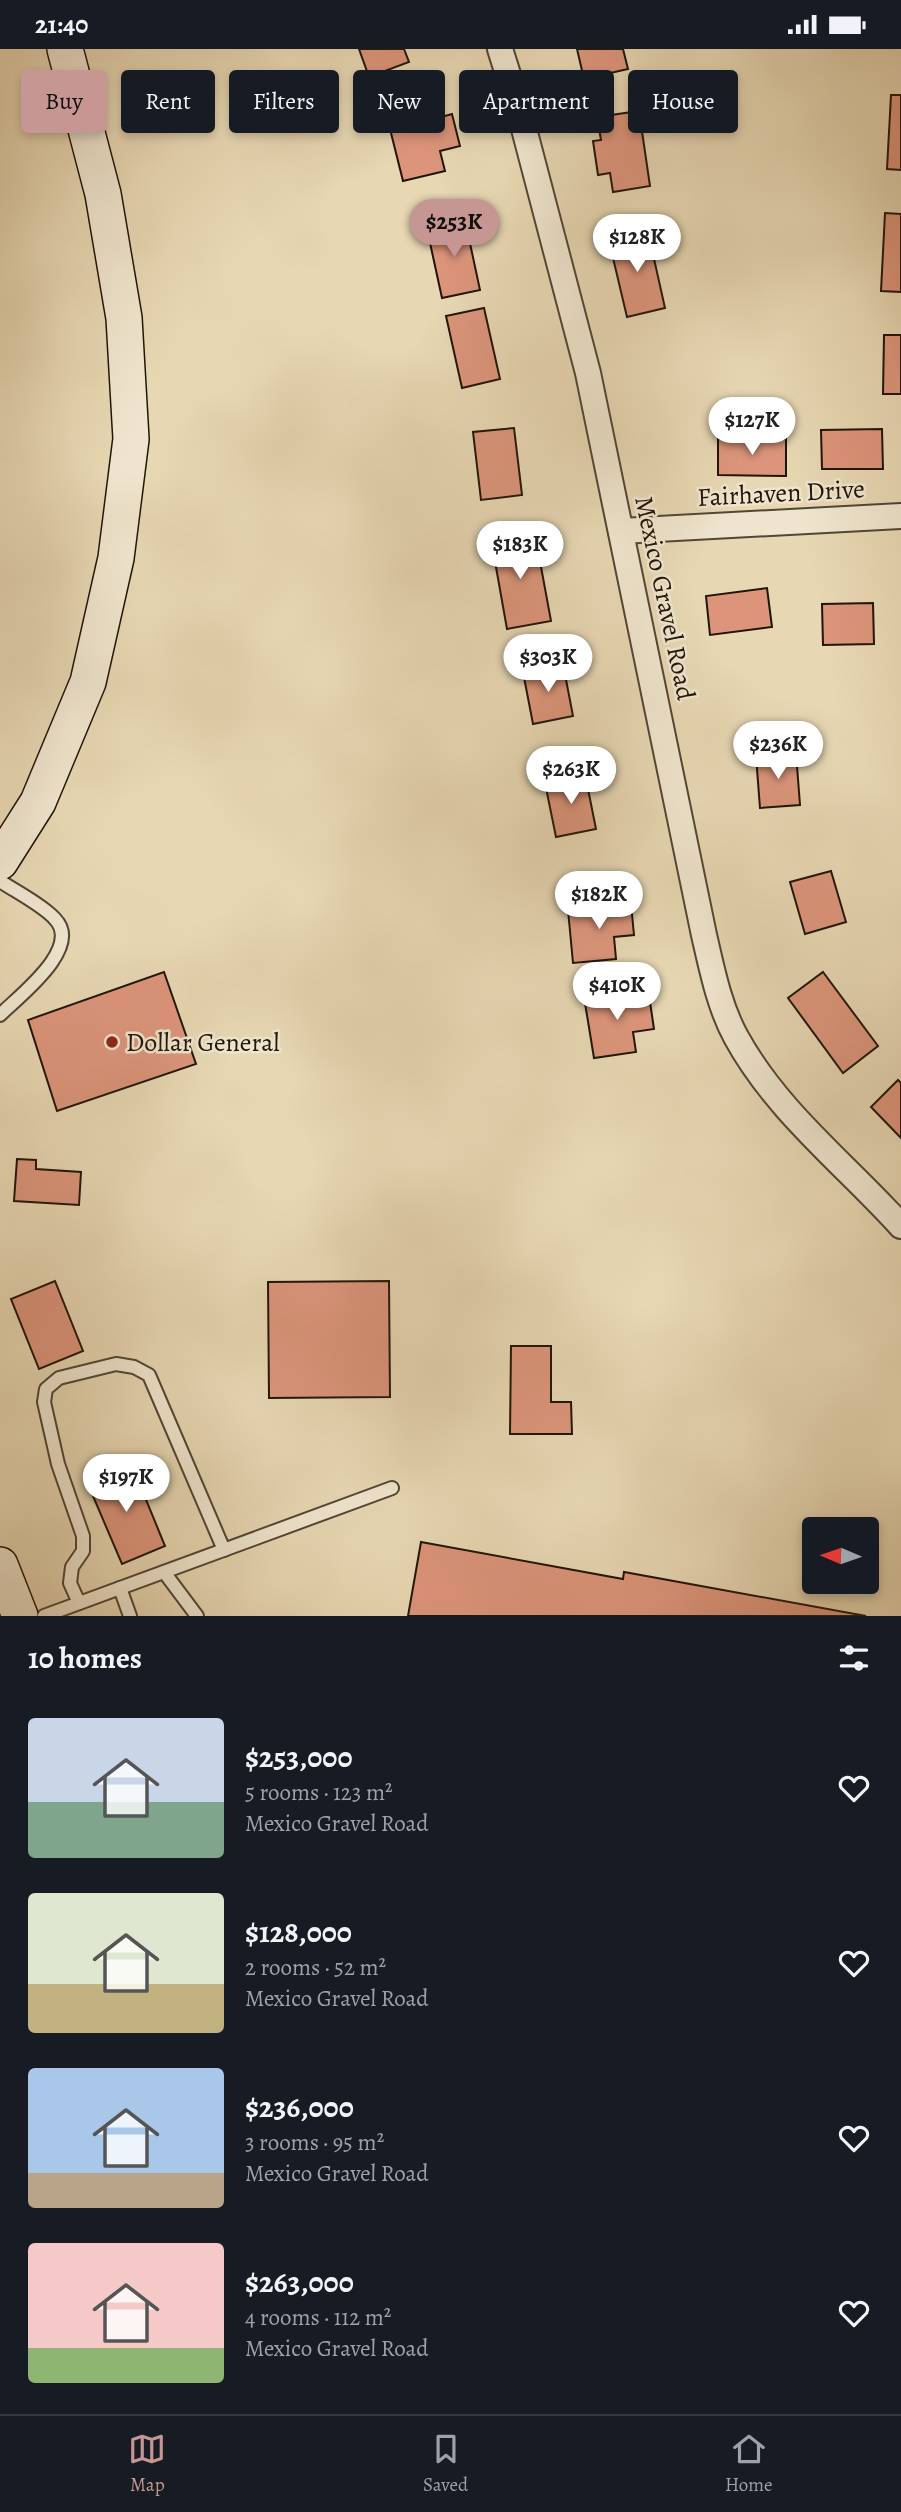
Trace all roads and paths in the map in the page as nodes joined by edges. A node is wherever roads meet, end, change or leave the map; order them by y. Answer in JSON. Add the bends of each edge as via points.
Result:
{"nodes":[{"id":1,"x":65,"y":49,"type":"edge"},
{"id":2,"x":500,"y":49,"type":"edge"},
{"id":3,"x":901,"y":516,"type":"edge"},
{"id":4,"x":621,"y":531,"type":"junction"},
{"id":5,"x":1,"y":863,"type":"edge"},
{"id":6,"x":0,"y":1014,"type":"edge"},
{"id":7,"x":901,"y":1226,"type":"edge"},
{"id":8,"x":392,"y":1488,"type":"dead end"},
{"id":9,"x":224,"y":1550,"type":"junction"},
{"id":10,"x":0,"y":1566,"type":"edge"},
{"id":11,"x":164,"y":1572,"type":"junction"},
{"id":12,"x":120,"y":1588,"type":"junction"},
{"id":13,"x":79,"y":1603,"type":"junction"},
{"id":14,"x":20,"y":1616,"type":"edge"},
{"id":15,"x":44,"y":1616,"type":"edge"},
{"id":16,"x":130,"y":1616,"type":"edge"},
{"id":17,"x":197,"y":1616,"type":"edge"}],
"edges":[{"from":1,"to":5,"type":"street","via":[[103,194],[122,306],[131,439],[116,558],[88,682],[38,802]]},
{"from":2,"to":4,"type":"street","name":"Mexico Gravel Road","via":[[584,360]]},
{"from":3,"to":4,"type":"street","name":"Fairhaven Drive"},
{"from":4,"to":7,"type":"street","name":"Mexico Gravel Road","via":[[719,995],[736,1036],[765,1082]]},
{"from":5,"to":6,"type":"lane","via":[[55,919],[63,941],[53,963]]},
{"from":8,"to":9,"type":"lane"},
{"from":9,"to":11,"type":"lane"},
{"from":9,"to":13,"type":"lane","via":[[149,1375],[116,1364],[60,1378],[46,1389],[44,1402],[58,1464],[83,1537],[83,1551],[72,1567],[70,1583]]},
{"from":10,"to":14,"type":"street"},
{"from":11,"to":12,"type":"lane"},
{"from":11,"to":17,"type":"lane"},
{"from":12,"to":13,"type":"lane"},
{"from":12,"to":16,"type":"lane"},
{"from":13,"to":15,"type":"lane"}]}
